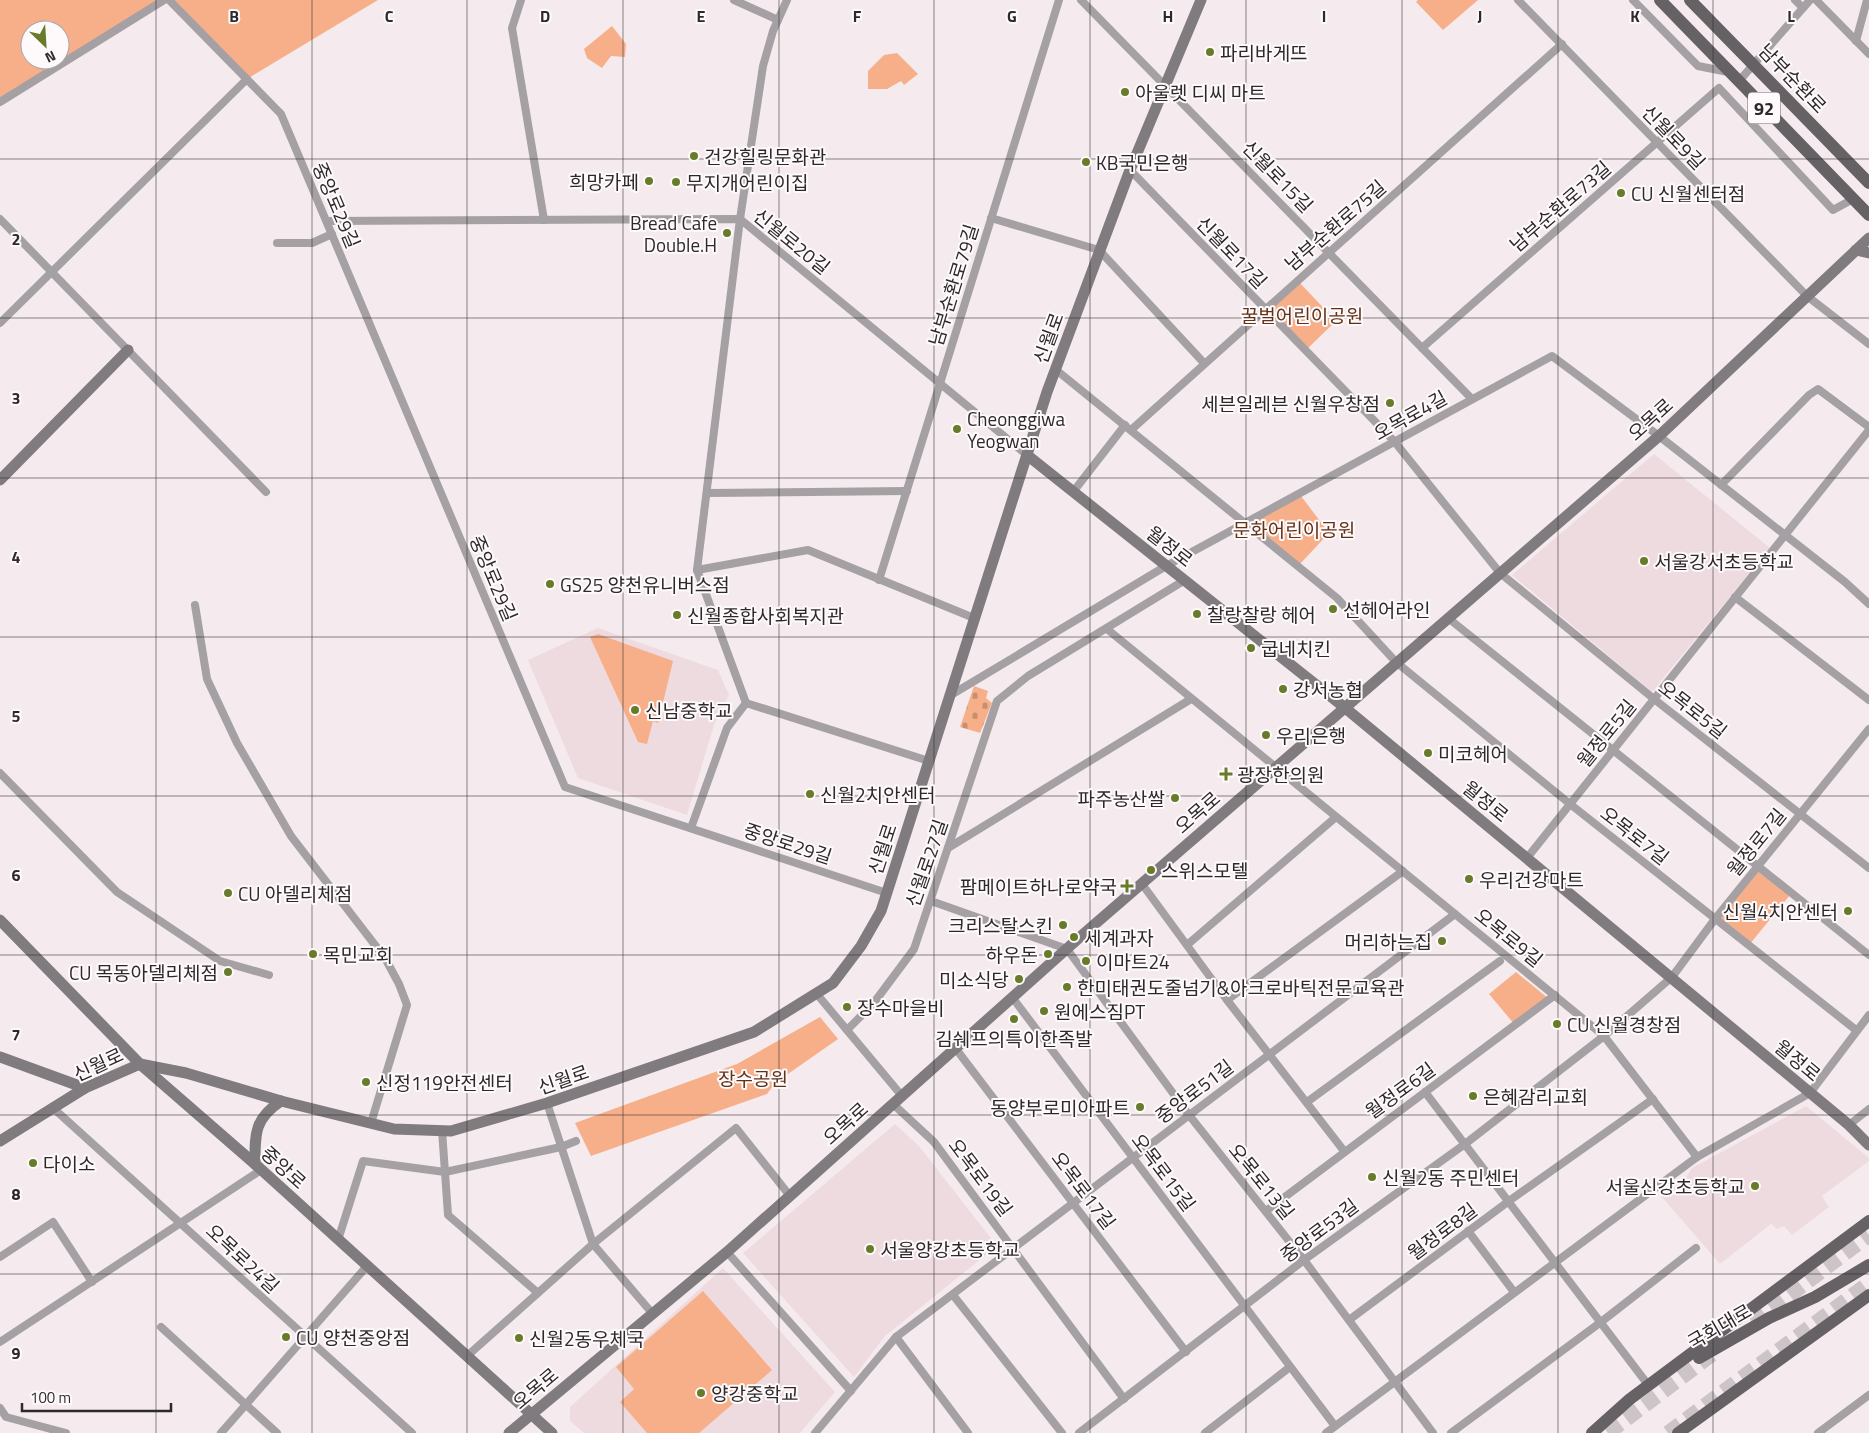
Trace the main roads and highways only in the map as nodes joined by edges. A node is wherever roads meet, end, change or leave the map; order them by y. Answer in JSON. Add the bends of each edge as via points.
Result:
{"nodes":[{"id":1,"x":1201,"y":0,"type":"edge"},
{"id":2,"x":1660,"y":0,"type":"edge"},
{"id":3,"x":1690,"y":0,"type":"edge"},
{"id":4,"x":1869,"y":182,"type":"edge"},
{"id":5,"x":1869,"y":215,"type":"edge"},
{"id":6,"x":1869,"y":238,"type":"edge"},
{"id":7,"x":1856,"y":250,"type":"junction"},
{"id":8,"x":1869,"y":253,"type":"edge"},
{"id":9,"x":128,"y":350,"type":"road end"},
{"id":10,"x":1027,"y":455,"type":"junction"},
{"id":11,"x":0,"y":480,"type":"edge"},
{"id":12,"x":1344,"y":707,"type":"junction"},
{"id":13,"x":0,"y":920,"type":"edge"},
{"id":14,"x":0,"y":1057,"type":"edge"},
{"id":15,"x":140,"y":1064,"type":"junction"},
{"id":16,"x":85,"y":1088,"type":"junction"},
{"id":17,"x":281,"y":1101,"type":"junction"},
{"id":18,"x":0,"y":1141,"type":"edge"},
{"id":19,"x":1869,"y":1145,"type":"edge"},
{"id":20,"x":258,"y":1167,"type":"junction"},
{"id":21,"x":1869,"y":1221,"type":"edge"},
{"id":22,"x":1869,"y":1265,"type":"edge"},
{"id":23,"x":1869,"y":1290,"type":"edge"},
{"id":24,"x":1869,"y":1295,"type":"edge"},
{"id":25,"x":1854,"y":1304,"type":"junction"},
{"id":26,"x":531,"y":1414,"type":"junction"},
{"id":27,"x":1594,"y":1432,"type":"edge"},
{"id":28,"x":509,"y":1433,"type":"edge"},
{"id":29,"x":552,"y":1433,"type":"edge"},
{"id":30,"x":1678,"y":1433,"type":"edge"}],
"edges":[{"from":1,"to":10,"type":"main road","name":"신월로","via":[[1099,250]]},
{"from":2,"to":5,"type":"main road","number":"92"},
{"from":3,"to":4,"type":"main road","name":"남부순환로","number":"92"},
{"from":6,"to":7,"type":"main road","name":"오목로"},
{"from":7,"to":8,"type":"main road"},
{"from":7,"to":12,"type":"main road","name":"오목로","via":[[1659,436]]},
{"from":9,"to":11,"type":"main road"},
{"from":10,"to":12,"type":"main road","name":"월정로"},
{"from":10,"to":17,"type":"main road","name":"신월로","via":[[881,911],[861,946],[833,983],[754,1032],[547,1103],[451,1131],[394,1129]]},
{"from":12,"to":19,"type":"main road","name":"월정로","via":[[1672,977]]},
{"from":12,"to":26,"type":"main road","name":"오목로","via":[[727,1252]]},
{"from":13,"to":15,"type":"main road","name":"중앙로"},
{"from":14,"to":16,"type":"main road"},
{"from":15,"to":16,"type":"main road","name":"신월로"},
{"from":15,"to":17,"type":"main road","name":"신월로"},
{"from":15,"to":20,"type":"main road","name":"중앙로"},
{"from":16,"to":18,"type":"main road","name":"신월로"},
{"from":17,"to":20,"type":"main road","via":[[260,1119],[255,1144]]},
{"from":20,"to":26,"type":"main road","name":"중앙로"},
{"from":21,"to":27,"type":"main road","via":[[1630,1399]]},
{"from":22,"to":27,"type":"main road","name":"국회대로","via":[[1815,1297],[1704,1354]]},
{"from":23,"to":25,"type":"main road"},
{"from":24,"to":25,"type":"main road"},
{"from":25,"to":30,"type":"main road"},
{"from":26,"to":28,"type":"main road","name":"오목로"},
{"from":26,"to":29,"type":"main road","name":"중앙로"}]}
